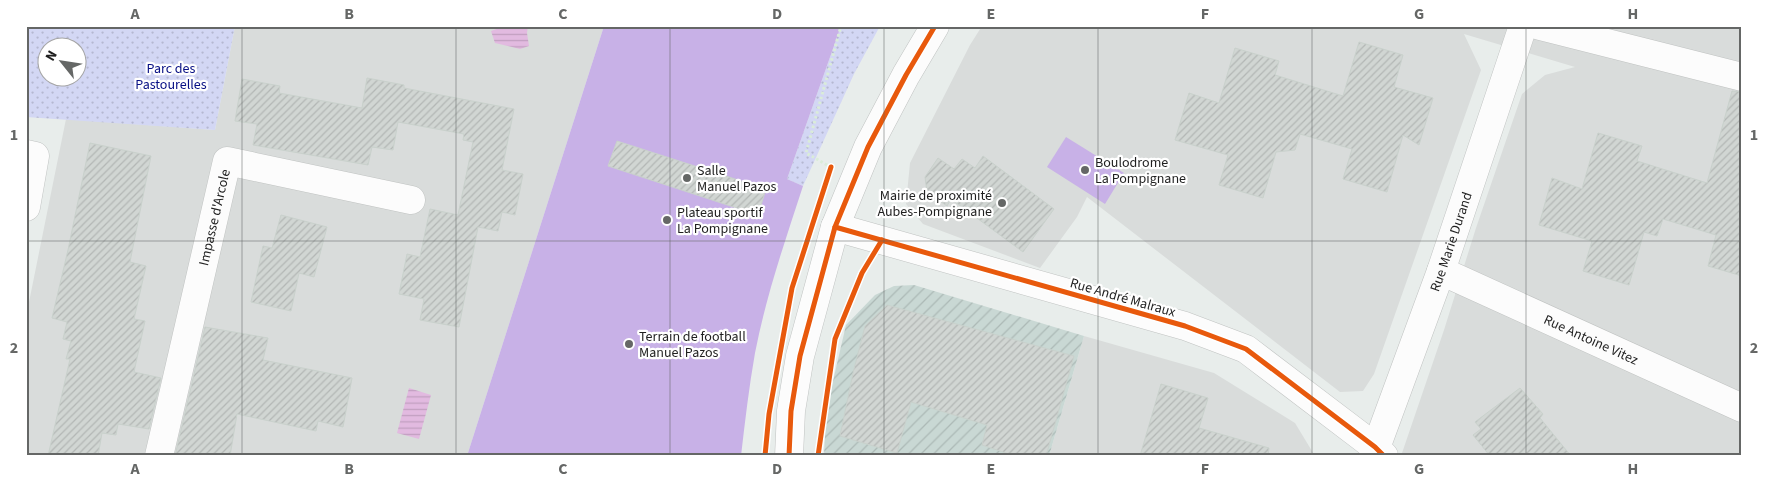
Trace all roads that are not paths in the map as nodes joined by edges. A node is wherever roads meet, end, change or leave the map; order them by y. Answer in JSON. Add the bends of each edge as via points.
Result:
{"nodes":[{"id":1,"x":936,"y":26,"type":"edge"},
{"id":2,"x":1523,"y":26,"type":"edge"},
{"id":3,"x":1540,"y":26,"type":"edge"},
{"id":4,"x":1742,"y":77,"type":"edge"},
{"id":5,"x":31,"y":155,"type":"edge"},
{"id":6,"x":411,"y":200,"type":"dead end"},
{"id":7,"x":26,"y":207,"type":"edge"},
{"id":8,"x":835,"y":227,"type":"junction"},
{"id":9,"x":1441,"y":271,"type":"junction"},
{"id":10,"x":1742,"y":408,"type":"edge"},
{"id":11,"x":1377,"y":453,"type":"edge"},
{"id":12,"x":159,"y":456,"type":"edge"},
{"id":13,"x":789,"y":456,"type":"edge"}],
"edges":[{"from":1,"to":8,"type":"street","via":[[868,147]]},
{"from":2,"to":9,"type":"street","name":"Rue Marie Durand"},
{"from":3,"to":4,"type":"street"},
{"from":5,"to":7,"type":"street"},
{"from":6,"to":12,"type":"street","name":"Impasse d'Arcole","via":[[227,161]]},
{"from":8,"to":11,"type":"street","name":"Rue André Malraux","via":[[1185,326],[1246,350]]},
{"from":8,"to":13,"type":"street","via":[[800,356],[791,411]]},
{"from":9,"to":10,"type":"street","name":"Rue Antoine Vitez"},
{"from":9,"to":11,"type":"street","name":"Rue Marie Durand"}]}
